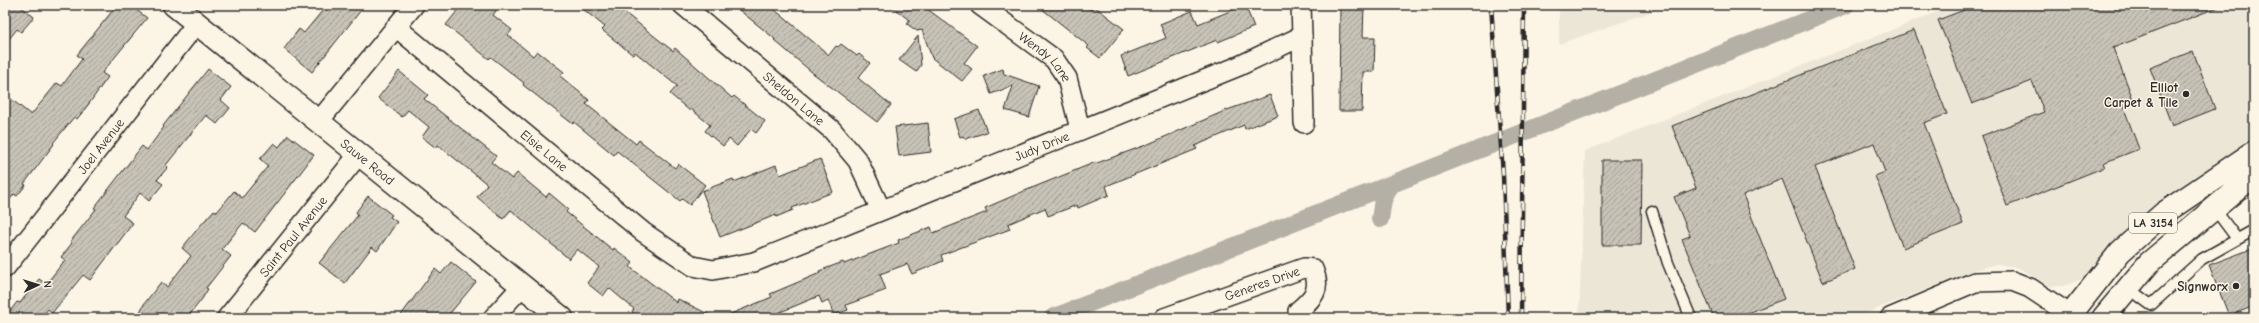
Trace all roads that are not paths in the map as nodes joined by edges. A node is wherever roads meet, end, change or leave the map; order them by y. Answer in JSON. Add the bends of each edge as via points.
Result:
{"nodes":[{"id":1,"x":174,"y":5,"type":"edge"},
{"id":2,"x":414,"y":5,"type":"edge"},
{"id":3,"x":683,"y":5,"type":"edge"},
{"id":4,"x":980,"y":5,"type":"edge"},
{"id":5,"x":1298,"y":8,"type":"edge"},
{"id":6,"x":196,"y":24,"type":"junction"},
{"id":7,"x":396,"y":27,"type":"junction"},
{"id":8,"x":1302,"y":36,"type":"junction"},
{"id":9,"x":319,"y":121,"type":"junction"},
{"id":10,"x":1304,"y":124,"type":"dead end"},
{"id":11,"x":1080,"y":129,"type":"junction"},
{"id":12,"x":2254,"y":152,"type":"edge"},
{"id":13,"x":359,"y":154,"type":"junction"},
{"id":14,"x":2254,"y":175,"type":"edge"},
{"id":15,"x":2214,"y":208,"type":"junction"},
{"id":16,"x":881,"y":210,"type":"junction"},
{"id":17,"x":1652,"y":211,"type":"dead end"},
{"id":18,"x":2254,"y":230,"type":"edge"},
{"id":19,"x":2237,"y":239,"type":"junction"},
{"id":20,"x":697,"y":266,"type":"joint"},
{"id":21,"x":5,"y":268,"type":"edge"},
{"id":22,"x":523,"y":285,"type":"junction"},
{"id":23,"x":2128,"y":288,"type":"junction"},
{"id":24,"x":1298,"y":311,"type":"dead end"},
{"id":25,"x":2071,"y":317,"type":"edge"},
{"id":26,"x":227,"y":318,"type":"edge"},
{"id":27,"x":494,"y":318,"type":"edge"},
{"id":28,"x":562,"y":318,"type":"edge"},
{"id":29,"x":1164,"y":318,"type":"edge"},
{"id":30,"x":1691,"y":318,"type":"edge"},
{"id":31,"x":1890,"y":318,"type":"edge"},
{"id":32,"x":2103,"y":318,"type":"edge"}],
"edges":[{"from":1,"to":6,"type":"street","name":"Sauve Road"},
{"from":2,"to":7,"type":"street"},
{"from":3,"to":16,"type":"street","name":"Sheldon Lane","via":[[832,130],[858,161]]},
{"from":4,"to":11,"type":"street","name":"Wendy Lane","via":[[1054,59],[1067,78]]},
{"from":5,"to":8,"type":"street"},
{"from":6,"to":9,"type":"street","name":"Sauve Road"},
{"from":6,"to":21,"type":"street","name":"Joel Avenue"},
{"from":7,"to":9,"type":"street"},
{"from":7,"to":20,"type":"street","name":"Elsie Lane","via":[[643,232],[693,266]]},
{"from":8,"to":10,"type":"street"},
{"from":8,"to":11,"type":"street","name":"Judy Drive","via":[[1239,66]]},
{"from":9,"to":13,"type":"street","name":"Sauve Road"},
{"from":11,"to":16,"type":"street","name":"Judy Drive"},
{"from":12,"to":25,"type":"street","number":"LA 3154","via":[[2164,213],[2120,252]]},
{"from":13,"to":22,"type":"street","name":"Sauve Road"},
{"from":13,"to":26,"type":"street","name":"Saint Paul Avenue"},
{"from":14,"to":15,"type":"street","number":"LA 3154"},
{"from":15,"to":19,"type":"lane"},
{"from":15,"to":23,"type":"street","number":"LA 3154","via":[[2149,263]]},
{"from":16,"to":20,"type":"street","name":"Judy Drive","via":[[754,262],[713,270]]},
{"from":17,"to":30,"type":"lane","via":[[1668,263]]},
{"from":18,"to":19,"type":"lane"},
{"from":19,"to":23,"type":"lane","via":[[2202,259],[2151,304]]},
{"from":22,"to":27,"type":"street"},
{"from":22,"to":28,"type":"street","name":"Sauve Road"},
{"from":23,"to":32,"type":"street","number":"LA 3154"},
{"from":24,"to":29,"type":"street","name":"Generes Drive","via":[[1313,297],[1318,280],[1313,269],[1304,268]]},
{"from":25,"to":31,"type":"street","via":[[2030,288],[2012,281],[1975,282]]}]}
